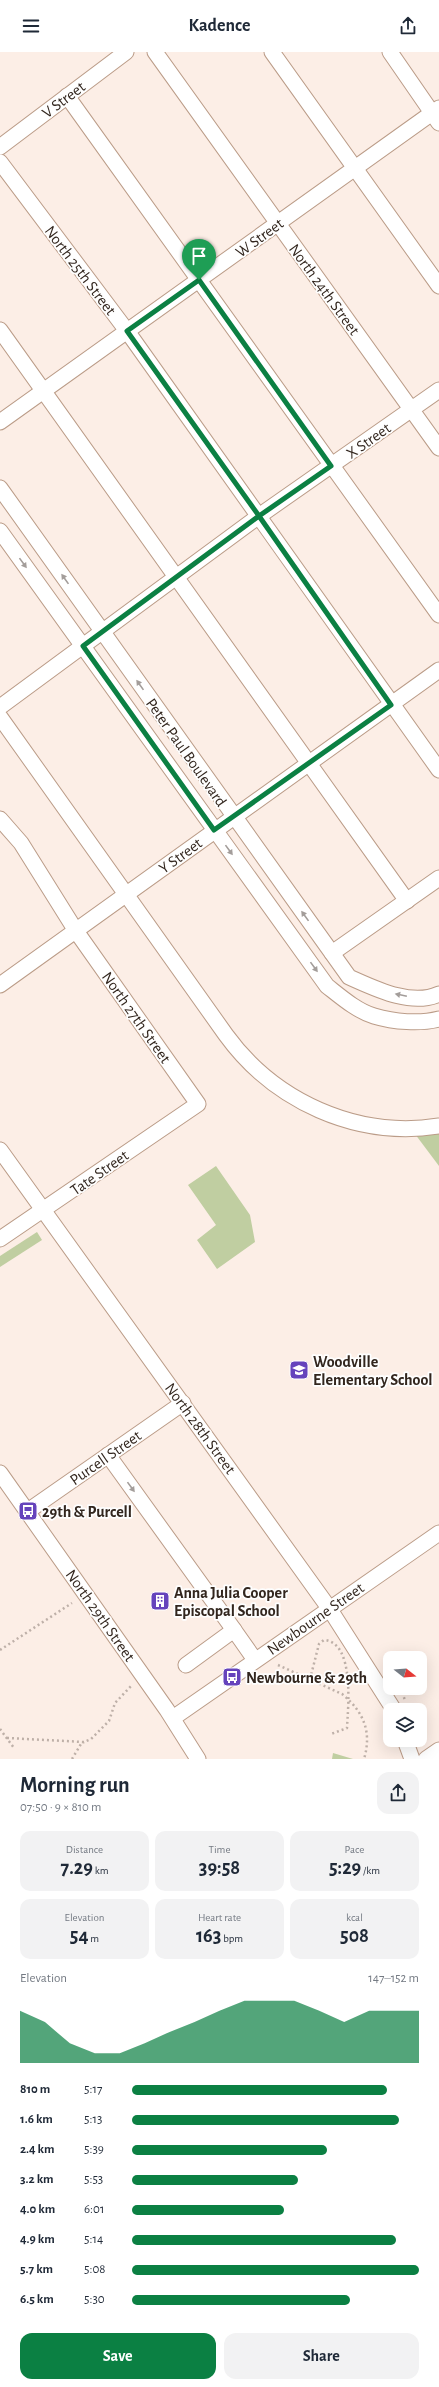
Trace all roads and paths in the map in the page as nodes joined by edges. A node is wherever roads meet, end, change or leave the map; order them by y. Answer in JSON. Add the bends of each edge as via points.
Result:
{"nodes":[{"id":1,"x":126,"y":52,"type":"edge"},
{"id":2,"x":155,"y":52,"type":"edge"},
{"id":3,"x":272,"y":52,"type":"edge"},
{"id":4,"x":390,"y":52,"type":"edge"},
{"id":5,"x":67,"y":96,"type":"junction"},
{"id":6,"x":437,"y":115,"type":"edge"},
{"id":7,"x":0,"y":147,"type":"edge"},
{"id":8,"x":0,"y":162,"type":"edge"},
{"id":9,"x":354,"y":169,"type":"junction"},
{"id":10,"x":278,"y":223,"type":"junction"},
{"id":11,"x":199,"y":280,"type":"junction"},
{"id":12,"x":439,"y":286,"type":"edge"},
{"id":13,"x":0,"y":330,"type":"edge"},
{"id":14,"x":127,"y":331,"type":"junction"},
{"id":15,"x":439,"y":390,"type":"edge"},
{"id":16,"x":43,"y":391,"type":"junction"},
{"id":17,"x":412,"y":409,"type":"junction"},
{"id":18,"x":0,"y":422,"type":"edge"},
{"id":19,"x":439,"y":448,"type":"edge"},
{"id":20,"x":331,"y":466,"type":"junction"},
{"id":21,"x":0,"y":488,"type":"edge"},
{"id":22,"x":259,"y":516,"type":"junction"},
{"id":23,"x":0,"y":531,"type":"edge"},
{"id":24,"x":176,"y":577,"type":"junction"},
{"id":25,"x":439,"y":615,"type":"edge"},
{"id":26,"x":102,"y":632,"type":"junction"},
{"id":27,"x":83,"y":646,"type":"junction"},
{"id":28,"x":439,"y":670,"type":"edge"},
{"id":29,"x":391,"y":705,"type":"junction"},
{"id":30,"x":0,"y":707,"type":"edge"},
{"id":31,"x":0,"y":717,"type":"edge"},
{"id":32,"x":310,"y":762,"type":"junction"},
{"id":33,"x":439,"y":770,"type":"edge"},
{"id":34,"x":233,"y":816,"type":"junction"},
{"id":35,"x":0,"y":820,"type":"edge"},
{"id":36,"x":214,"y":830,"type":"junction"},
{"id":37,"x":439,"y":878,"type":"edge"},
{"id":38,"x":127,"y":894,"type":"junction"},
{"id":39,"x":407,"y":901,"type":"junction"},
{"id":40,"x":76,"y":931,"type":"junction"},
{"id":41,"x":332,"y":953,"type":"junction"},
{"id":42,"x":0,"y":985,"type":"edge"},
{"id":43,"x":439,"y":994,"type":"edge"},
{"id":44,"x":439,"y":1019,"type":"edge"},
{"id":45,"x":198,"y":1104,"type":"joint"},
{"id":46,"x":439,"y":1126,"type":"edge"},
{"id":47,"x":0,"y":1150,"type":"edge"},
{"id":48,"x":43,"y":1211,"type":"junction"},
{"id":49,"x":0,"y":1240,"type":"edge"},
{"id":50,"x":183,"y":1403,"type":"junction"},
{"id":51,"x":108,"y":1455,"type":"junction"},
{"id":52,"x":0,"y":1473,"type":"edge"},
{"id":53,"x":28,"y":1511,"type":"junction"},
{"id":54,"x":439,"y":1533,"type":"edge"},
{"id":55,"x":72,"y":1603,"type":"dead end"},
{"id":56,"x":329,"y":1608,"type":"junction"},
{"id":57,"x":234,"y":1630,"type":"junction"},
{"id":58,"x":0,"y":1650,"type":"edge"},
{"id":59,"x":255,"y":1660,"type":"junction"},
{"id":60,"x":186,"y":1665,"type":"dead end"},
{"id":61,"x":278,"y":1665,"type":"dead end"},
{"id":62,"x":310,"y":1679,"type":"junction"},
{"id":63,"x":132,"y":1685,"type":"dead end"},
{"id":64,"x":349,"y":1699,"type":"junction"},
{"id":65,"x":398,"y":1703,"type":"edge"},
{"id":66,"x":173,"y":1718,"type":"junction"},
{"id":67,"x":0,"y":1729,"type":"edge"},
{"id":68,"x":331,"y":1734,"type":"dead end"},
{"id":69,"x":7,"y":1738,"type":"junction"},
{"id":70,"x":85,"y":1742,"type":"junction"},
{"id":71,"x":408,"y":1747,"type":"edge"},
{"id":72,"x":14,"y":1748,"type":"dead end"},
{"id":73,"x":439,"y":1750,"type":"edge"},
{"id":74,"x":72,"y":1759,"type":"edge"},
{"id":75,"x":198,"y":1759,"type":"edge"},
{"id":76,"x":364,"y":1759,"type":"edge"},
{"id":77,"x":412,"y":1759,"type":"edge"},
{"id":78,"x":426,"y":1759,"type":"edge"}],
"edges":[{"from":1,"to":5,"type":"street","name":"V Street"},
{"from":2,"to":10,"type":"street","name":"North 24th Street"},
{"from":3,"to":9,"type":"street"},
{"from":4,"to":6,"type":"street"},
{"from":5,"to":7,"type":"street","name":"V Street"},
{"from":5,"to":11,"type":"street"},
{"from":6,"to":9,"type":"street","name":"W Street"},
{"from":8,"to":14,"type":"street","name":"North 25th Street"},
{"from":9,"to":10,"type":"street","name":"W Street"},
{"from":9,"to":12,"type":"street"},
{"from":10,"to":11,"type":"street","name":"W Street"},
{"from":10,"to":17,"type":"street","name":"North 24th Street"},
{"from":11,"to":14,"type":"street","name":"W Street"},
{"from":11,"to":20,"type":"street"},
{"from":13,"to":16,"type":"street"},
{"from":14,"to":16,"type":"street","name":"W Street"},
{"from":14,"to":22,"type":"street","name":"North 25th Street"},
{"from":15,"to":17,"type":"street","name":"X Street"},
{"from":16,"to":18,"type":"street","name":"W Street"},
{"from":16,"to":24,"type":"street"},
{"from":17,"to":19,"type":"street","name":"North 24th Street"},
{"from":17,"to":20,"type":"street","name":"X Street"},
{"from":20,"to":22,"type":"street","name":"X Street"},
{"from":20,"to":25,"type":"street"},
{"from":26,"to":21,"type":"street","name":"Peter Paul Boulevard","one_way":true},
{"from":22,"to":24,"type":"street","name":"X Street"},
{"from":22,"to":29,"type":"street","name":"North 25th Street"},
{"from":23,"to":27,"type":"street","name":"Peter Paul Boulevard","one_way":true},
{"from":24,"to":26,"type":"street","name":"X Street"},
{"from":24,"to":32,"type":"street"},
{"from":26,"to":27,"type":"street","name":"X Street"},
{"from":34,"to":26,"type":"street","name":"Peter Paul Boulevard","one_way":true},
{"from":27,"to":30,"type":"street","name":"X Street"},
{"from":27,"to":36,"type":"street","name":"Peter Paul Boulevard"},
{"from":28,"to":29,"type":"street","name":"Y Street"},
{"from":29,"to":32,"type":"street","name":"Y Street"},
{"from":29,"to":33,"type":"street","name":"North 25th Street"},
{"from":31,"to":38,"type":"street"},
{"from":32,"to":34,"type":"street","name":"Y Street"},
{"from":32,"to":39,"type":"street"},
{"from":34,"to":36,"type":"street","name":"Y Street"},
{"from":41,"to":34,"type":"street","name":"Peter Paul Boulevard","one_way":true},
{"from":35,"to":40,"type":"street","name":"North 27th Street","via":[[21,843]]},
{"from":36,"to":38,"type":"street","name":"Y Street"},
{"from":36,"to":44,"type":"street","name":"Peter Paul Boulevard","one_way":true,"via":[[327,986],[356,1008],[374,1016],[424,1023]]},
{"from":37,"to":39,"type":"street"},
{"from":38,"to":40,"type":"street","name":"Y Street"},
{"from":38,"to":46,"type":"street","via":[[236,1048],[284,1092],[316,1110],[360,1122],[396,1127]]},
{"from":39,"to":41,"type":"street"},
{"from":40,"to":42,"type":"street","name":"Y Street"},
{"from":40,"to":45,"type":"street","name":"North 27th Street"},
{"from":43,"to":41,"type":"street","name":"Peter Paul Boulevard","one_way":true,"via":[[412,998],[379,990],[349,977]]},
{"from":45,"to":48,"type":"street","name":"Tate Street"},
{"from":47,"to":48,"type":"street","name":"North 28th Street"},
{"from":48,"to":49,"type":"street","name":"Tate Street"},
{"from":48,"to":50,"type":"street","name":"North 28th Street"},
{"from":50,"to":51,"type":"street","name":"Purcell Street"},
{"from":50,"to":56,"type":"street","name":"North 28th Street"},
{"from":51,"to":53,"type":"street","name":"Purcell Street"},
{"from":51,"to":57,"type":"street","one_way":true},
{"from":52,"to":53,"type":"street","name":"North 29th Street"},
{"from":53,"to":66,"type":"street","name":"North 29th Street"},
{"from":54,"to":56,"type":"street","name":"Newbourne Street"},
{"from":55,"to":58,"type":"path"},
{"from":56,"to":59,"type":"street","name":"Newbourne Street"},
{"from":56,"to":65,"type":"street","name":"North 28th Street"},
{"from":57,"to":59,"type":"street"},
{"from":57,"to":60,"type":"street"},
{"from":59,"to":66,"type":"street","name":"Newbourne Street"},
{"from":61,"to":62,"type":"path"},
{"from":62,"to":64,"type":"path"},
{"from":62,"to":64,"type":"path","via":[[319,1644],[329,1640],[344,1660],[350,1690]]},
{"from":63,"to":70,"type":"path","via":[[115,1703],[109,1721]]},
{"from":64,"to":68,"type":"path","via":[[347,1728]]},
{"from":64,"to":76,"type":"path","via":[[366,1726],[369,1743]]},
{"from":66,"to":75,"type":"street","name":"North 29th Street"},
{"from":67,"to":69,"type":"path"},
{"from":69,"to":70,"type":"path"},
{"from":69,"to":72,"type":"path"},
{"from":70,"to":74,"type":"path"},
{"from":71,"to":77,"type":"street"},
{"from":73,"to":78,"type":"street"}]}
